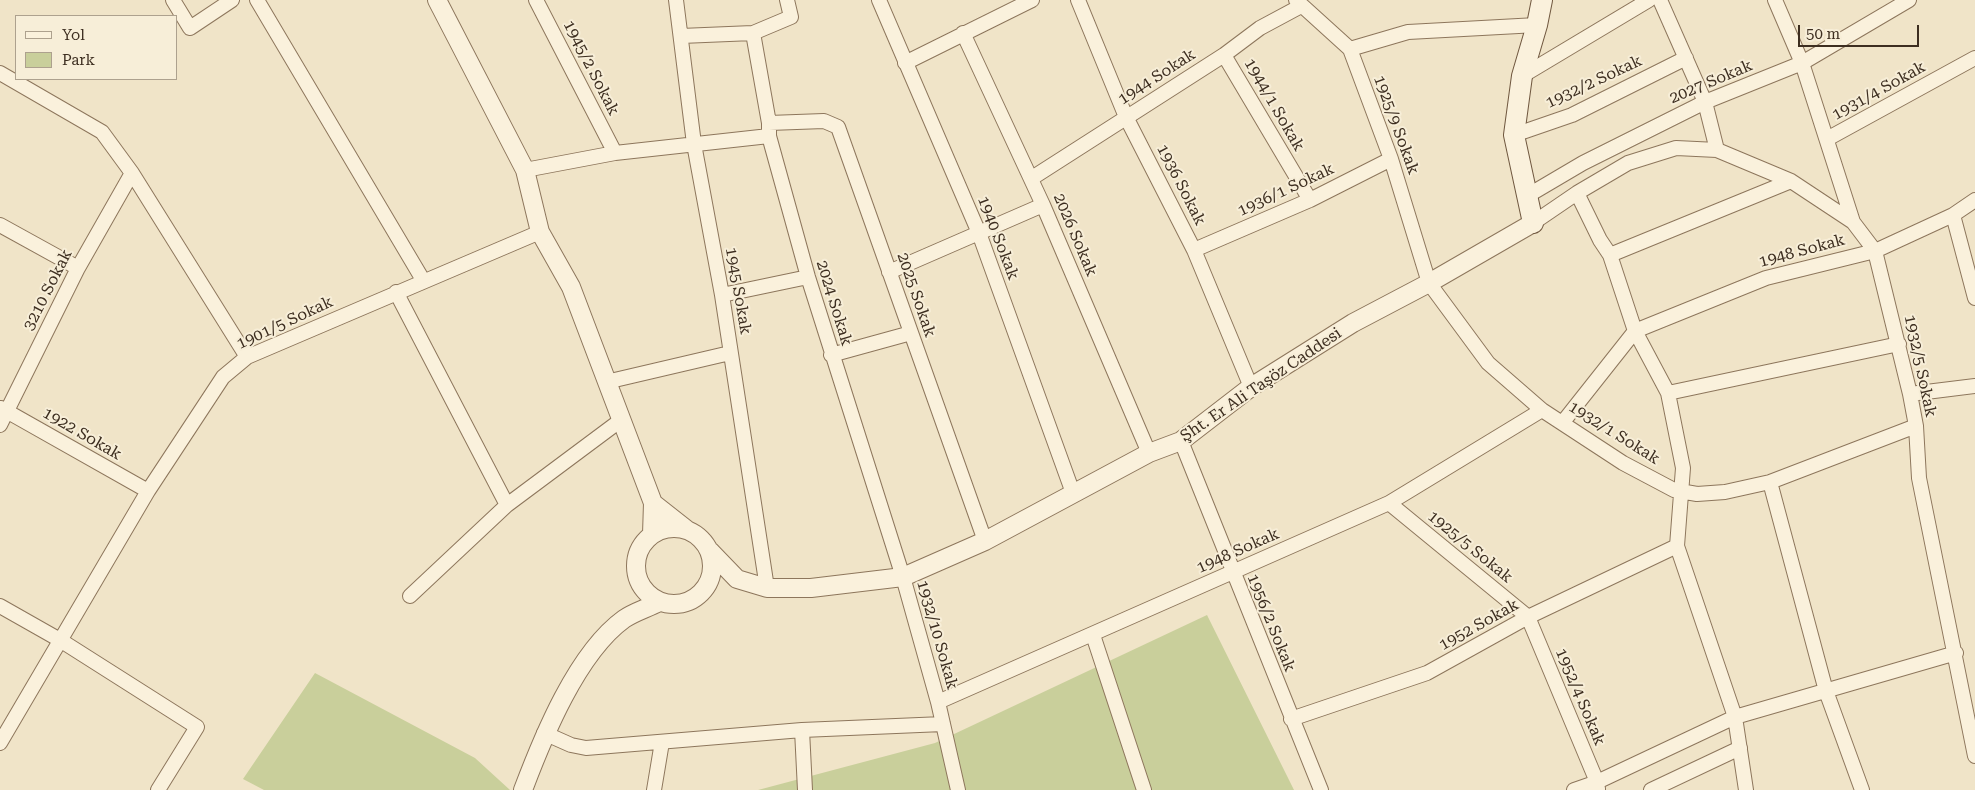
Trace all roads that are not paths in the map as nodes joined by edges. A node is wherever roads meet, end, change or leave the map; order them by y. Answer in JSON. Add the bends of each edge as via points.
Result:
{"nodes":[{"id":1,"x":173,"y":0,"type":"edge"},
{"id":2,"x":232,"y":0,"type":"edge"},
{"id":3,"x":257,"y":0,"type":"edge"},
{"id":4,"x":437,"y":0,"type":"edge"},
{"id":5,"x":536,"y":0,"type":"edge"},
{"id":6,"x":676,"y":0,"type":"edge"},
{"id":7,"x":788,"y":0,"type":"edge"},
{"id":8,"x":879,"y":0,"type":"edge"},
{"id":9,"x":1032,"y":0,"type":"edge"},
{"id":10,"x":1078,"y":0,"type":"edge"},
{"id":11,"x":1542,"y":0,"type":"edge"},
{"id":12,"x":1649,"y":0,"type":"edge"},
{"id":13,"x":1660,"y":0,"type":"edge"},
{"id":14,"x":1775,"y":0,"type":"edge"},
{"id":15,"x":1909,"y":0,"type":"edge"},
{"id":16,"x":1298,"y":3,"type":"edge"},
{"id":17,"x":1537,"y":25,"type":"junction"},
{"id":18,"x":753,"y":33,"type":"junction"},
{"id":19,"x":963,"y":33,"type":"junction"},
{"id":20,"x":681,"y":36,"type":"junction"},
{"id":21,"x":1350,"y":49,"type":"junction"},
{"id":22,"x":1224,"y":55,"type":"junction"},
{"id":23,"x":1686,"y":58,"type":"junction"},
{"id":24,"x":1975,"y":58,"type":"edge"},
{"id":25,"x":905,"y":63,"type":"junction"},
{"id":26,"x":1802,"y":63,"type":"junction"},
{"id":27,"x":0,"y":73,"type":"edge"},
{"id":28,"x":1522,"y":76,"type":"junction"},
{"id":29,"x":1705,"y":102,"type":"junction"},
{"id":30,"x":1126,"y":118,"type":"junction"},
{"id":31,"x":769,"y":130,"type":"junction"},
{"id":32,"x":1514,"y":135,"type":"junction"},
{"id":33,"x":1827,"y":139,"type":"junction"},
{"id":34,"x":694,"y":144,"type":"junction"},
{"id":35,"x":1717,"y":150,"type":"junction"},
{"id":36,"x":615,"y":153,"type":"junction"},
{"id":37,"x":1391,"y":159,"type":"junction"},
{"id":38,"x":525,"y":170,"type":"junction"},
{"id":39,"x":132,"y":173,"type":"junction"},
{"id":40,"x":1032,"y":178,"type":"junction"},
{"id":41,"x":1791,"y":182,"type":"junction"},
{"id":42,"x":1577,"y":193,"type":"junction"},
{"id":43,"x":1527,"y":196,"type":"junction"},
{"id":44,"x":1310,"y":200,"type":"junction"},
{"id":45,"x":1975,"y":200,"type":"edge"},
{"id":46,"x":1044,"y":205,"type":"junction"},
{"id":47,"x":1953,"y":214,"type":"junction"},
{"id":48,"x":1853,"y":222,"type":"junction"},
{"id":49,"x":1533,"y":223,"type":"junction"},
{"id":50,"x":0,"y":225,"type":"edge"},
{"id":51,"x":540,"y":232,"type":"junction"},
{"id":52,"x":978,"y":234,"type":"junction"},
{"id":53,"x":1194,"y":250,"type":"junction"},
{"id":54,"x":1875,"y":251,"type":"junction"},
{"id":55,"x":1610,"y":255,"type":"junction"},
{"id":56,"x":78,"y":268,"type":"junction"},
{"id":57,"x":889,"y":272,"type":"junction"},
{"id":58,"x":808,"y":278,"type":"junction"},
{"id":59,"x":423,"y":280,"type":"junction"},
{"id":60,"x":1429,"y":283,"type":"junction"},
{"id":61,"x":396,"y":292,"type":"junction"},
{"id":62,"x":722,"y":295,"type":"junction"},
{"id":63,"x":1975,"y":298,"type":"edge"},
{"id":64,"x":1635,"y":331,"type":"junction"},
{"id":65,"x":911,"y":333,"type":"junction"},
{"id":66,"x":1899,"y":344,"type":"junction"},
{"id":67,"x":730,"y":353,"type":"junction"},
{"id":68,"x":832,"y":355,"type":"junction"},
{"id":69,"x":247,"y":357,"type":"junction"},
{"id":70,"x":606,"y":382,"type":"junction"},
{"id":71,"x":1975,"y":386,"type":"edge"},
{"id":72,"x":1251,"y":387,"type":"junction"},
{"id":73,"x":1668,"y":393,"type":"junction"},
{"id":74,"x":1910,"y":394,"type":"junction"},
{"id":75,"x":4,"y":409,"type":"edge"},
{"id":76,"x":1542,"y":410,"type":"junction"},
{"id":77,"x":621,"y":420,"type":"junction"},
{"id":78,"x":1563,"y":422,"type":"junction"},
{"id":79,"x":0,"y":425,"type":"edge"},
{"id":80,"x":1916,"y":426,"type":"junction"},
{"id":81,"x":1181,"y":441,"type":"junction"},
{"id":82,"x":1149,"y":453,"type":"junction"},
{"id":83,"x":1770,"y":482,"type":"junction"},
{"id":84,"x":148,"y":491,"type":"junction"},
{"id":85,"x":1680,"y":491,"type":"junction"},
{"id":86,"x":1073,"y":493,"type":"junction"},
{"id":87,"x":653,"y":503,"type":"junction"},
{"id":88,"x":1389,"y":503,"type":"junction"},
{"id":89,"x":507,"y":505,"type":"junction"},
{"id":90,"x":686,"y":529,"type":"junction"},
{"id":91,"x":652,"y":534,"type":"junction"},
{"id":92,"x":984,"y":540,"type":"junction"},
{"id":93,"x":1677,"y":546,"type":"junction"},
{"id":94,"x":710,"y":551,"type":"junction"},
{"id":95,"x":1232,"y":573,"type":"junction"},
{"id":96,"x":903,"y":577,"type":"junction"},
{"id":97,"x":737,"y":579,"type":"junction"},
{"id":98,"x":642,"y":588,"type":"junction"},
{"id":99,"x":706,"y":588,"type":"junction"},
{"id":100,"x":766,"y":588,"type":"junction"},
{"id":101,"x":410,"y":596,"type":"dead end"},
{"id":102,"x":659,"y":602,"type":"junction"},
{"id":103,"x":0,"y":606,"type":"edge"},
{"id":104,"x":1528,"y":617,"type":"junction"},
{"id":105,"x":625,"y":619,"type":"junction"},
{"id":106,"x":1093,"y":635,"type":"junction"},
{"id":107,"x":60,"y":640,"type":"junction"},
{"id":108,"x":1956,"y":653,"type":"junction"},
{"id":109,"x":1826,"y":691,"type":"junction"},
{"id":110,"x":938,"y":702,"type":"junction"},
{"id":111,"x":1735,"y":717,"type":"junction"},
{"id":112,"x":1291,"y":719,"type":"junction"},
{"id":113,"x":943,"y":724,"type":"junction"},
{"id":114,"x":802,"y":730,"type":"junction"},
{"id":115,"x":544,"y":733,"type":"junction"},
{"id":116,"x":1973,"y":735,"type":"edge"},
{"id":117,"x":662,"y":742,"type":"junction"},
{"id":118,"x":0,"y":743,"type":"edge"},
{"id":119,"x":1740,"y":748,"type":"junction"},
{"id":120,"x":1975,"y":756,"type":"edge"},
{"id":121,"x":1597,"y":786,"type":"edge"},
{"id":122,"x":158,"y":790,"type":"edge"},
{"id":123,"x":523,"y":790,"type":"edge"},
{"id":124,"x":654,"y":790,"type":"edge"},
{"id":125,"x":805,"y":790,"type":"edge"},
{"id":126,"x":958,"y":790,"type":"edge"},
{"id":127,"x":1144,"y":790,"type":"edge"},
{"id":128,"x":1321,"y":790,"type":"edge"},
{"id":129,"x":1574,"y":790,"type":"edge"},
{"id":130,"x":1650,"y":790,"type":"edge"},
{"id":131,"x":1746,"y":790,"type":"edge"},
{"id":132,"x":1862,"y":790,"type":"edge"}],
"edges":[{"from":1,"to":2,"type":"street","via":[[190,28]]},
{"from":3,"to":59,"type":"street"},
{"from":4,"to":38,"type":"street"},
{"from":5,"to":36,"type":"street","name":"1945/2 Sokak"},
{"from":6,"to":20,"type":"street","name":"1945 Sokak"},
{"from":7,"to":18,"type":"street","via":[[791,17]]},
{"from":8,"to":25,"type":"street","name":"1940 Sokak"},
{"from":9,"to":19,"type":"street"},
{"from":10,"to":30,"type":"street","name":"1936 Sokak"},
{"from":11,"to":17,"type":"main road"},
{"from":12,"to":28,"type":"street"},
{"from":13,"to":23,"type":"street"},
{"from":14,"to":26,"type":"street","name":"1932/5 Sokak"},
{"from":15,"to":26,"type":"street","name":"2027 Sokak"},
{"from":16,"to":21,"type":"street","name":"1925/9 Sokak"},
{"from":16,"to":22,"type":"street","name":"1944 Sokak"},
{"from":17,"to":21,"type":"street","via":[[1408,32]]},
{"from":17,"to":28,"type":"main road"},
{"from":18,"to":20,"type":"street"},
{"from":18,"to":31,"type":"street","name":"2024 Sokak"},
{"from":19,"to":25,"type":"street"},
{"from":19,"to":40,"type":"street","name":"2026 Sokak"},
{"from":20,"to":34,"type":"street","name":"1945 Sokak"},
{"from":21,"to":37,"type":"street","name":"1925/9 Sokak"},
{"from":22,"to":30,"type":"street","name":"1944 Sokak"},
{"from":22,"to":44,"type":"street","name":"1944/1 Sokak"},
{"from":23,"to":29,"type":"street"},
{"from":23,"to":32,"type":"street","name":"1932/2 Sokak","via":[[1572,115]]},
{"from":24,"to":33,"type":"street","name":"1931/4 Sokak"},
{"from":25,"to":52,"type":"street","name":"1940 Sokak"},
{"from":26,"to":29,"type":"street","name":"2027 Sokak"},
{"from":26,"to":33,"type":"street","name":"1932/5 Sokak"},
{"from":27,"to":39,"type":"street","via":[[102,132]]},
{"from":28,"to":32,"type":"main road"},
{"from":29,"to":35,"type":"street"},
{"from":29,"to":43,"type":"street","name":"2027 Sokak","via":[[1583,163]]},
{"from":30,"to":40,"type":"street","name":"1944 Sokak"},
{"from":30,"to":53,"type":"street","name":"1936 Sokak"},
{"from":31,"to":34,"type":"street","name":"2025 Sokak"},
{"from":31,"to":57,"type":"street","name":"2025 Sokak","via":[[824,121],[838,127]]},
{"from":31,"to":58,"type":"street","name":"2024 Sokak"},
{"from":32,"to":43,"type":"main road"},
{"from":33,"to":48,"type":"street","name":"1932/5 Sokak"},
{"from":34,"to":36,"type":"street","name":"2025 Sokak"},
{"from":34,"to":62,"type":"street","name":"1945 Sokak"},
{"from":35,"to":41,"type":"street"},
{"from":35,"to":42,"type":"street","via":[[1676,148],[1628,163]]},
{"from":36,"to":38,"type":"street","name":"2025 Sokak"},
{"from":37,"to":44,"type":"street","name":"1936/1 Sokak"},
{"from":37,"to":60,"type":"street","name":"1925/9 Sokak"},
{"from":38,"to":51,"type":"street"},
{"from":39,"to":56,"type":"street","name":"3210 Sokak"},
{"from":39,"to":69,"type":"street"},
{"from":40,"to":46,"type":"street","name":"2026 Sokak"},
{"from":41,"to":48,"type":"street"},
{"from":41,"to":55,"type":"street"},
{"from":42,"to":49,"type":"street"},
{"from":42,"to":55,"type":"street"},
{"from":43,"to":49,"type":"main road"},
{"from":44,"to":53,"type":"street","name":"1936/1 Sokak"},
{"from":45,"to":47,"type":"street","name":"1948 Sokak"},
{"from":46,"to":52,"type":"street"},
{"from":46,"to":82,"type":"street","name":"2026 Sokak"},
{"from":47,"to":54,"type":"street","name":"1948 Sokak"},
{"from":47,"to":63,"type":"street"},
{"from":48,"to":54,"type":"street","name":"1932/5 Sokak"},
{"from":49,"to":60,"type":"street","name":"Şht. Er Ali Taşöz Caddesi"},
{"from":50,"to":56,"type":"street"},
{"from":51,"to":59,"type":"street","name":"1901/5 Sokak"},
{"from":51,"to":70,"type":"street","via":[[571,287]]},
{"from":52,"to":57,"type":"street"},
{"from":52,"to":86,"type":"street","name":"1940 Sokak"},
{"from":53,"to":72,"type":"street","name":"1936 Sokak"},
{"from":54,"to":64,"type":"street","name":"1948 Sokak","via":[[1766,278]]},
{"from":54,"to":66,"type":"street","name":"1932/5 Sokak"},
{"from":55,"to":64,"type":"street"},
{"from":56,"to":75,"type":"street","name":"3210 Sokak"},
{"from":57,"to":65,"type":"street","name":"2025 Sokak"},
{"from":58,"to":62,"type":"street"},
{"from":58,"to":68,"type":"street","name":"2024 Sokak"},
{"from":59,"to":61,"type":"street","name":"1901/5 Sokak"},
{"from":60,"to":72,"type":"street","name":"Şht. Er Ali Taşöz Caddesi","via":[[1353,323]]},
{"from":60,"to":76,"type":"street","name":"1932/1 Sokak","via":[[1488,362]]},
{"from":61,"to":69,"type":"street","name":"1901/5 Sokak"},
{"from":61,"to":89,"type":"street"},
{"from":62,"to":67,"type":"street","name":"1945 Sokak"},
{"from":64,"to":73,"type":"street"},
{"from":64,"to":78,"type":"street"},
{"from":65,"to":68,"type":"street"},
{"from":65,"to":92,"type":"street","name":"2025 Sokak"},
{"from":66,"to":73,"type":"street"},
{"from":66,"to":74,"type":"street","name":"1932/5 Sokak"},
{"from":67,"to":70,"type":"street"},
{"from":67,"to":100,"type":"street","name":"1945 Sokak"},
{"from":68,"to":96,"type":"street","name":"2024 Sokak"},
{"from":69,"to":84,"type":"street","name":"1901/5 Sokak","via":[[223,377]]},
{"from":70,"to":77,"type":"street"},
{"from":71,"to":74,"type":"street"},
{"from":72,"to":81,"type":"street","name":"Şht. Er Ali Taşöz Caddesi"},
{"from":73,"to":85,"type":"street","via":[[1683,468]]},
{"from":74,"to":80,"type":"street","name":"1932/5 Sokak"},
{"from":75,"to":79,"type":"street","name":"3210 Sokak"},
{"from":75,"to":84,"type":"street","name":"1922 Sokak"},
{"from":76,"to":78,"type":"street","name":"1932/1 Sokak"},
{"from":76,"to":88,"type":"street","name":"1948 Sokak"},
{"from":77,"to":87,"type":"street"},
{"from":77,"to":89,"type":"street"},
{"from":78,"to":85,"type":"street","name":"1932/1 Sokak","via":[[1623,463]]},
{"from":80,"to":83,"type":"street","name":"1932/1 Sokak"},
{"from":80,"to":108,"type":"street","name":"1932/5 Sokak","via":[[1919,478]]},
{"from":81,"to":82,"type":"street","name":"Şht. Er Ali Taşöz Caddesi"},
{"from":81,"to":95,"type":"street","name":"1956/2 Sokak"},
{"from":82,"to":86,"type":"street","name":"Şht. Er Ali Taşöz Caddesi"},
{"from":83,"to":85,"type":"street","name":"1932/1 Sokak","via":[[1697,494]]},
{"from":83,"to":109,"type":"street"},
{"from":84,"to":107,"type":"street","name":"1901/5 Sokak"},
{"from":85,"to":93,"type":"street"},
{"from":86,"to":92,"type":"street","name":"Şht. Er Ali Taşöz Caddesi"},
{"from":87,"to":90,"type":"street"},
{"from":87,"to":91,"type":"street"},
{"from":88,"to":95,"type":"street","name":"1948 Sokak"},
{"from":88,"to":104,"type":"street","name":"1925/5 Sokak"},
{"from":89,"to":101,"type":"street"},
{"from":90,"to":91,"type":"street","via":[[674,527]]},
{"from":90,"to":94,"type":"street","via":[[697,534]]},
{"from":91,"to":98,"type":"street","via":[[643,543],[636,559],[636,577]]},
{"from":92,"to":96,"type":"street","name":"Şht. Er Ali Taşöz Caddesi"},
{"from":93,"to":104,"type":"street","name":"1952 Sokak"},
{"from":93,"to":111,"type":"street"},
{"from":94,"to":97,"type":"street"},
{"from":94,"to":99,"type":"street","via":[[711,579]]},
{"from":95,"to":106,"type":"street","name":"1948 Sokak"},
{"from":95,"to":112,"type":"street","name":"1956/2 Sokak"},
{"from":96,"to":100,"type":"street","name":"Şht. Er Ali Taşöz Caddesi","via":[[811,588]]},
{"from":96,"to":110,"type":"street","name":"1932/10 Sokak"},
{"from":97,"to":99,"type":"street"},
{"from":97,"to":100,"type":"street","name":"Şht. Er Ali Taşöz Caddesi"},
{"from":98,"to":102,"type":"street"},
{"from":98,"to":105,"type":"street"},
{"from":99,"to":102,"type":"street","via":[[699,596],[680,605]]},
{"from":102,"to":105,"type":"street"},
{"from":103,"to":107,"type":"street"},
{"from":104,"to":112,"type":"street","name":"1952 Sokak","via":[[1427,673]]},
{"from":104,"to":121,"type":"street","name":"1952/4 Sokak"},
{"from":105,"to":115,"type":"street","via":[[600,642]]},
{"from":106,"to":110,"type":"street","name":"1948 Sokak"},
{"from":106,"to":127,"type":"street"},
{"from":107,"to":118,"type":"street","name":"1901/5 Sokak"},
{"from":107,"to":122,"type":"street","via":[[197,727]]},
{"from":108,"to":109,"type":"street"},
{"from":108,"to":116,"type":"street","name":"1932/5 Sokak"},
{"from":109,"to":111,"type":"street"},
{"from":109,"to":132,"type":"street"},
{"from":110,"to":113,"type":"street","name":"1932/10 Sokak"},
{"from":111,"to":119,"type":"street"},
{"from":111,"to":121,"type":"street"},
{"from":112,"to":128,"type":"street","name":"1956/2 Sokak"},
{"from":113,"to":114,"type":"street"},
{"from":113,"to":126,"type":"street","name":"1932/10 Sokak"},
{"from":114,"to":117,"type":"street"},
{"from":114,"to":125,"type":"street"},
{"from":115,"to":117,"type":"street","via":[[586,748]]},
{"from":115,"to":123,"type":"street"},
{"from":116,"to":120,"type":"street","name":"1932/5 Sokak"},
{"from":117,"to":124,"type":"street"},
{"from":119,"to":130,"type":"street"},
{"from":119,"to":131,"type":"street"},
{"from":121,"to":129,"type":"street"}]}
